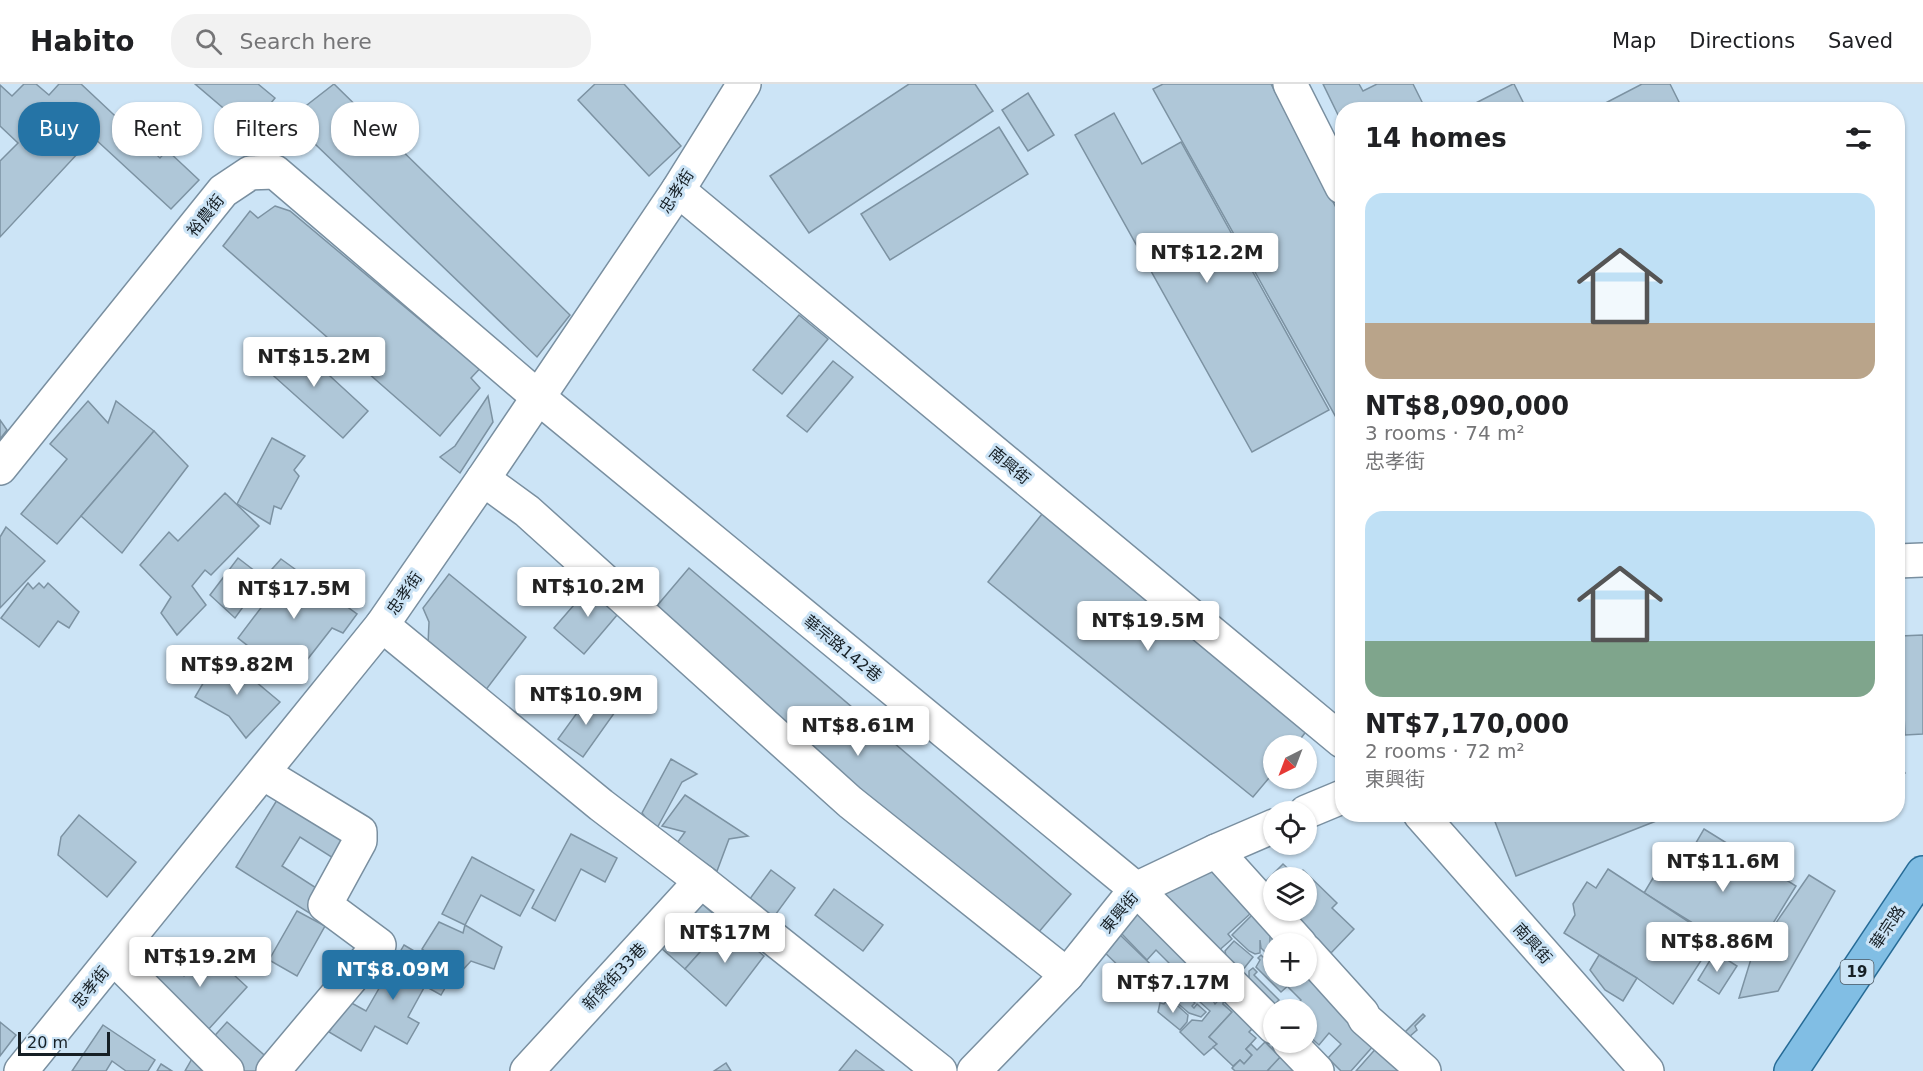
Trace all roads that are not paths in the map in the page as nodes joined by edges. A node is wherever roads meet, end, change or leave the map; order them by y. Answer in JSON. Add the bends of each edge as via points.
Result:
{"nodes":[{"id":1,"x":744,"y":84,"type":"edge"},
{"id":2,"x":1290,"y":84,"type":"edge"},
{"id":3,"x":1335,"y":173,"type":"edge"},
{"id":4,"x":678,"y":190,"type":"junction"},
{"id":5,"x":538,"y":397,"type":"junction"},
{"id":6,"x":0,"y":468,"type":"edge"},
{"id":7,"x":483,"y":480,"type":"junction"},
{"id":8,"x":1923,"y":560,"type":"edge"},
{"id":9,"x":1905,"y":561,"type":"edge"},
{"id":10,"x":382,"y":625,"type":"junction"},
{"id":11,"x":1335,"y":735,"type":"edge"},
{"id":12,"x":263,"y":773,"type":"junction"},
{"id":13,"x":1335,"y":800,"type":"edge"},
{"id":14,"x":1317,"y":807,"type":"edge"},
{"id":15,"x":1427,"y":822,"type":"edge"},
{"id":16,"x":1263,"y":831,"type":"edge"},
{"id":17,"x":1216,"y":851,"type":"junction"},
{"id":18,"x":1923,"y":873,"type":"edge"},
{"id":19,"x":701,"y":881,"type":"junction"},
{"id":20,"x":1136,"y":889,"type":"junction"},
{"id":21,"x":1290,"y":933,"type":"edge"},
{"id":22,"x":114,"y":958,"type":"junction"},
{"id":23,"x":1317,"y":963,"type":"edge"},
{"id":24,"x":1067,"y":975,"type":"junction"},
{"id":25,"x":1263,"y":1016,"type":"edge"},
{"id":26,"x":1300,"y":1053,"type":"edge"},
{"id":27,"x":21,"y":1071,"type":"edge"},
{"id":28,"x":227,"y":1071,"type":"edge"},
{"id":29,"x":273,"y":1071,"type":"edge"},
{"id":30,"x":527,"y":1071,"type":"edge"},
{"id":31,"x":940,"y":1071,"type":"edge"},
{"id":32,"x":974,"y":1071,"type":"edge"},
{"id":33,"x":1317,"y":1071,"type":"edge"},
{"id":34,"x":1424,"y":1071,"type":"edge"},
{"id":35,"x":1647,"y":1071,"type":"edge"},
{"id":36,"x":1791,"y":1071,"type":"edge"}],
"edges":[{"from":1,"to":4,"type":"street","name":"忠孝街"},
{"from":2,"to":3,"type":"street"},
{"from":4,"to":5,"type":"street","name":"忠孝街"},
{"from":4,"to":11,"type":"street","name":"南興街"},
{"from":5,"to":6,"type":"street","name":"裕農街","via":[[275,172],[250,173],[224,191]]},
{"from":5,"to":7,"type":"street","name":"忠孝街"},
{"from":5,"to":20,"type":"street","name":"華宗路142巷"},
{"from":7,"to":10,"type":"street","name":"忠孝街"},
{"from":7,"to":24,"type":"street","via":[[527,512],[850,802]]},
{"from":8,"to":9,"type":"street"},
{"from":10,"to":12,"type":"street","name":"忠孝街"},
{"from":10,"to":19,"type":"street","via":[[601,805]]},
{"from":12,"to":22,"type":"street","name":"忠孝街"},
{"from":12,"to":29,"type":"street","via":[[360,832],[360,842],[325,905],[379,945]]},
{"from":13,"to":14,"type":"street"},
{"from":15,"to":35,"type":"street","name":"南興街"},
{"from":16,"to":17,"type":"street","name":"東興街"},
{"from":17,"to":20,"type":"street","name":"東興街"},
{"from":17,"to":21,"type":"street"},
{"from":18,"to":36,"type":"main road","name":"華宗路","number":"19"},
{"from":19,"to":30,"type":"street","name":"新榮街33巷"},
{"from":19,"to":31,"type":"street"},
{"from":20,"to":24,"type":"street","name":"東興街"},
{"from":20,"to":25,"type":"street","name":"華宗路142巷"},
{"from":22,"to":27,"type":"street","name":"忠孝街"},
{"from":22,"to":28,"type":"street"},
{"from":23,"to":34,"type":"street","via":[[1365,1019]]},
{"from":24,"to":32,"type":"street","name":"東興街"},
{"from":26,"to":33,"type":"street"}]}
